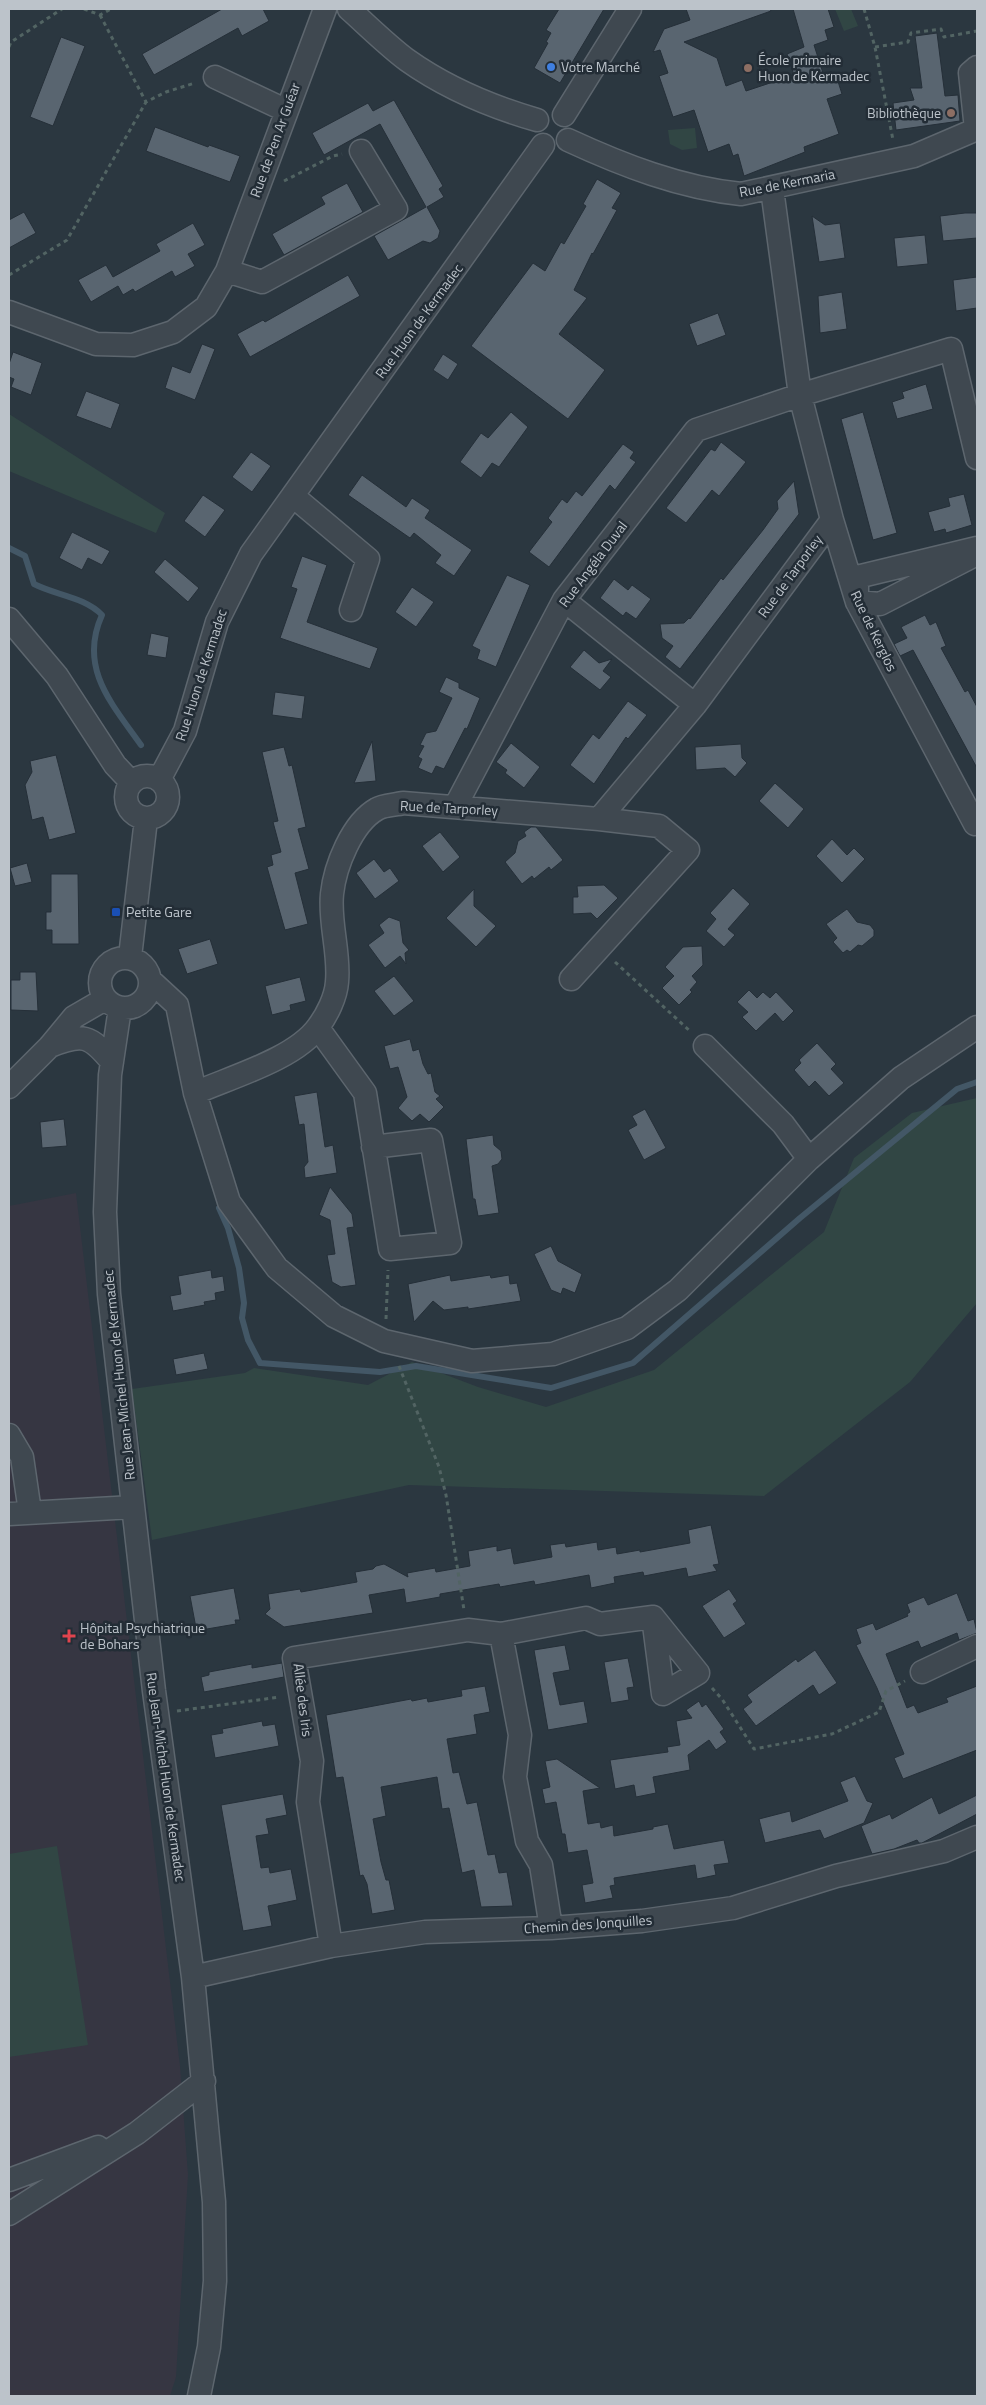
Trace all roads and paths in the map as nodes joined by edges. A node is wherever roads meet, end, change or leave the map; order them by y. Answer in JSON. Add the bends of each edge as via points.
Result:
{"nodes":[{"id":1,"x":62,"y":9,"type":"edge"},
{"id":2,"x":84,"y":9,"type":"edge"},
{"id":3,"x":111,"y":9,"type":"edge"},
{"id":4,"x":325,"y":9,"type":"edge"},
{"id":5,"x":349,"y":9,"type":"edge"},
{"id":6,"x":630,"y":9,"type":"edge"},
{"id":7,"x":864,"y":9,"type":"edge"},
{"id":8,"x":100,"y":16,"type":"junction"},
{"id":9,"x":977,"y":31,"type":"edge"},
{"id":10,"x":9,"y":47,"type":"edge"},
{"id":11,"x":876,"y":47,"type":"junction"},
{"id":12,"x":974,"y":70,"type":"edge"},
{"id":13,"x":215,"y":77,"type":"joint"},
{"id":14,"x":146,"y":102,"type":"junction"},
{"id":15,"x":285,"y":110,"type":"junction"},
{"id":16,"x":564,"y":115,"type":"junction"},
{"id":17,"x":537,"y":120,"type":"junction"},
{"id":18,"x":976,"y":129,"type":"edge"},
{"id":19,"x":568,"y":140,"type":"junction"},
{"id":20,"x":543,"y":145,"type":"junction"},
{"id":21,"x":361,"y":151,"type":"joint"},
{"id":22,"x":897,"y":160,"type":"junction"},
{"id":23,"x":260,"y":179,"type":"junction"},
{"id":24,"x":772,"y":189,"type":"junction"},
{"id":25,"x":227,"y":271,"type":"junction"},
{"id":26,"x":9,"y":274,"type":"edge"},
{"id":27,"x":9,"y":312,"type":"edge"},
{"id":28,"x":800,"y":395,"type":"junction"},
{"id":29,"x":977,"y":458,"type":"edge"},
{"id":30,"x":293,"y":496,"type":"junction"},
{"id":31,"x":832,"y":520,"type":"junction"},
{"id":32,"x":977,"y":548,"type":"edge"},
{"id":33,"x":977,"y":554,"type":"edge"},
{"id":34,"x":564,"y":600,"type":"junction"},
{"id":35,"x":856,"y":602,"type":"junction"},
{"id":36,"x":351,"y":610,"type":"dead end"},
{"id":37,"x":9,"y":619,"type":"edge"},
{"id":38,"x":695,"y":705,"type":"junction"},
{"id":39,"x":159,"y":780,"type":"junction"},
{"id":40,"x":131,"y":782,"type":"junction"},
{"id":41,"x":455,"y":807,"type":"junction"},
{"id":42,"x":146,"y":819,"type":"junction"},
{"id":43,"x":599,"y":819,"type":"junction"},
{"id":44,"x":976,"y":823,"type":"edge"},
{"id":45,"x":600,"y":948,"type":"junction"},
{"id":46,"x":130,"y":957,"type":"junction"},
{"id":47,"x":571,"y":979,"type":"dead end"},
{"id":48,"x":151,"y":981,"type":"junction"},
{"id":49,"x":112,"y":1003,"type":"junction"},
{"id":50,"x":977,"y":1027,"type":"edge"},
{"id":51,"x":318,"y":1028,"type":"junction"},
{"id":52,"x":50,"y":1046,"type":"junction"},
{"id":53,"x":705,"y":1046,"type":"joint"},
{"id":54,"x":112,"y":1062,"type":"junction"},
{"id":55,"x":9,"y":1087,"type":"edge"},
{"id":56,"x":195,"y":1093,"type":"junction"},
{"id":57,"x":373,"y":1147,"type":"junction"},
{"id":58,"x":809,"y":1159,"type":"junction"},
{"id":59,"x":390,"y":1249,"type":"junction"},
{"id":60,"x":384,"y":1341,"type":"junction"},
{"id":61,"x":398,"y":1365,"type":"dead end"},
{"id":62,"x":9,"y":1435,"type":"edge"},
{"id":63,"x":132,"y":1507,"type":"junction"},
{"id":64,"x":20,"y":1513,"type":"edge"},
{"id":65,"x":653,"y":1617,"type":"junction"},
{"id":66,"x":468,"y":1630,"type":"junction"},
{"id":67,"x":501,"y":1634,"type":"junction"},
{"id":68,"x":977,"y":1646,"type":"edge"},
{"id":69,"x":922,"y":1672,"type":"joint"},
{"id":70,"x":698,"y":1673,"type":"junction"},
{"id":71,"x":301,"y":1695,"type":"junction"},
{"id":72,"x":158,"y":1714,"type":"junction"},
{"id":73,"x":977,"y":1837,"type":"edge"},
{"id":74,"x":551,"y":1928,"type":"junction"},
{"id":75,"x":331,"y":1946,"type":"junction"},
{"id":76,"x":193,"y":1977,"type":"junction"},
{"id":77,"x":204,"y":2081,"type":"junction"},
{"id":78,"x":137,"y":2133,"type":"junction"},
{"id":79,"x":9,"y":2180,"type":"edge"},
{"id":80,"x":9,"y":2214,"type":"edge"},
{"id":81,"x":199,"y":2396,"type":"edge"}],
"edges":[{"from":1,"to":10,"type":"path","via":[[11,42]]},
{"from":2,"to":8,"type":"path"},
{"from":3,"to":8,"type":"path"},
{"from":4,"to":15,"type":"street","name":"Rue de Pen Ar Guéar"},
{"from":5,"to":17,"type":"street","via":[[406,59],[439,81],[515,114]]},
{"from":6,"to":16,"type":"street"},
{"from":7,"to":11,"type":"path"},
{"from":8,"to":14,"type":"path"},
{"from":9,"to":11,"type":"path","via":[[944,37],[941,29],[911,33],[908,42]]},
{"from":11,"to":22,"type":"path"},
{"from":12,"to":18,"type":"street"},
{"from":13,"to":14,"type":"path","via":[[166,92]]},
{"from":13,"to":15,"type":"street"},
{"from":14,"to":26,"type":"path","via":[[67,240]]},
{"from":15,"to":23,"type":"street","name":"Rue de Pen Ar Guéar"},
{"from":16,"to":17,"type":"street","via":[[549,111]]},
{"from":16,"to":19,"type":"street","via":[[571,126]]},
{"from":17,"to":20,"type":"street","via":[[535,134]]},
{"from":18,"to":22,"type":"street","name":"Rue de Kermaria"},
{"from":19,"to":20,"type":"street","via":[[556,147]]},
{"from":19,"to":24,"type":"street","name":"Rue de Kermaria","via":[[602,155],[713,192],[741,194]]},
{"from":20,"to":30,"type":"street","name":"Rue Huon de Kermadec"},
{"from":21,"to":23,"type":"path","via":[[333,156],[276,185]]},
{"from":21,"to":25,"type":"street","via":[[396,209],[262,282]]},
{"from":22,"to":24,"type":"street","name":"Rue de Kermaria"},
{"from":23,"to":25,"type":"street","name":"Rue de Pen Ar Guéar"},
{"from":24,"to":28,"type":"street","name":"Rue de Kerglos"},
{"from":25,"to":27,"type":"street","name":"Rue de Pen Ar Guéar","via":[[206,307],[173,332],[133,345],[96,344]]},
{"from":28,"to":29,"type":"street","via":[[952,349]]},
{"from":28,"to":31,"type":"street","name":"Rue de Kerglos"},
{"from":28,"to":34,"type":"street","name":"Rue Angéla Duval","via":[[696,430]]},
{"from":30,"to":36,"type":"street","via":[[368,559]]},
{"from":30,"to":39,"type":"street","name":"Rue Huon de Kermadec","via":[[251,554],[227,600],[217,622],[185,731]]},
{"from":31,"to":35,"type":"street","name":"Rue de Kerglos"},
{"from":31,"to":38,"type":"street","name":"Rue de Tarporley"},
{"from":32,"to":35,"type":"street","via":[[857,578]]},
{"from":33,"to":35,"type":"street","via":[[880,604]]},
{"from":34,"to":38,"type":"street"},
{"from":34,"to":41,"type":"street","name":"Rue Angéla Duval"},
{"from":35,"to":44,"type":"street","name":"Rue de Kerglos"},
{"from":37,"to":40,"type":"street","via":[[57,676],[114,766]]},
{"from":38,"to":43,"type":"street","name":"Rue de Tarporley"},
{"from":39,"to":40,"type":"street","via":[[144,776]]},
{"from":39,"to":42,"type":"street","via":[[166,788],[165,810]]},
{"from":40,"to":42,"type":"street","via":[[125,793],[126,806],[134,815]]},
{"from":41,"to":43,"type":"street","name":"Rue de Tarporley"},
{"from":41,"to":51,"type":"street","name":"Rue de Tarporley","via":[[403,803],[378,808],[350,836],[332,894],[337,982],[329,1009]]},
{"from":42,"to":46,"type":"street"},
{"from":43,"to":45,"type":"street","name":"Rue de Tarporley","via":[[659,826],[688,850]]},
{"from":45,"to":47,"type":"street","name":"Rue de Tarporley"},
{"from":45,"to":53,"type":"path"},
{"from":46,"to":48,"type":"street","via":[[144,965]]},
{"from":46,"to":49,"type":"street","via":[[110,962],[103,970],[100,990]]},
{"from":48,"to":49,"type":"street","via":[[147,996],[136,1006]]},
{"from":48,"to":56,"type":"street","via":[[177,1005]]},
{"from":49,"to":52,"type":"street","via":[[74,1017]]},
{"from":49,"to":54,"type":"street","name":"Rue Jean-Michel Huon de Kermadec"},
{"from":50,"to":58,"type":"street","via":[[901,1078]]},
{"from":51,"to":56,"type":"street","name":"Rue de Tarporley","via":[[286,1054]]},
{"from":51,"to":57,"type":"street","via":[[365,1093]]},
{"from":52,"to":54,"type":"street","via":[[84,1038],[97,1044]]},
{"from":52,"to":55,"type":"street"},
{"from":53,"to":58,"type":"street","via":[[783,1124]]},
{"from":54,"to":63,"type":"street","name":"Rue Jean-Michel Huon de Kermadec","via":[[105,1212],[109,1294]]},
{"from":56,"to":60,"type":"street","via":[[229,1202],[276,1268],[334,1316]]},
{"from":57,"to":59,"type":"street"},
{"from":57,"to":59,"type":"street","via":[[431,1140],[450,1243]]},
{"from":58,"to":60,"type":"street","via":[[678,1290],[626,1328],[553,1354],[472,1361]]},
{"from":59,"to":60,"type":"path"},
{"from":61,"to":66,"type":"path","via":[[439,1467]]},
{"from":62,"to":64,"type":"street","via":[[22,1457]]},
{"from":63,"to":64,"type":"street"},
{"from":63,"to":72,"type":"street","name":"Rue Jean-Michel Huon de Kermadec"},
{"from":65,"to":67,"type":"street","name":"Allée des Iris","via":[[600,1624],[586,1618]]},
{"from":65,"to":70,"type":"street"},
{"from":65,"to":70,"type":"street","via":[[663,1694]]},
{"from":66,"to":67,"type":"street","name":"Allée des Iris"},
{"from":66,"to":71,"type":"street","name":"Allée des Iris","via":[[294,1658]]},
{"from":67,"to":74,"type":"street","via":[[520,1735],[515,1777],[527,1841],[541,1865]]},
{"from":68,"to":69,"type":"street"},
{"from":69,"to":70,"type":"path","via":[[886,1691],[879,1712],[832,1734],[754,1749],[722,1699]]},
{"from":71,"to":72,"type":"path"},
{"from":71,"to":75,"type":"street","name":"Allée des Iris","via":[[312,1761],[308,1802]]},
{"from":72,"to":76,"type":"street","name":"Rue Jean-Michel Huon de Kermadec"},
{"from":73,"to":74,"type":"street","name":"Chemin des Jonquilles","via":[[944,1851],[836,1876],[732,1908],[642,1921]]},
{"from":74,"to":75,"type":"street","name":"Chemin des Jonquilles","via":[[425,1932]]},
{"from":75,"to":76,"type":"street","name":"Chemin des Jonquilles"},
{"from":76,"to":77,"type":"street","name":"Rue Jean-Michel Huon de Kermadec"},
{"from":77,"to":78,"type":"street"},
{"from":77,"to":81,"type":"street","name":"Rue Jean-Michel Huon de Kermadec","via":[[214,2202],[215,2281],[209,2348]]},
{"from":78,"to":79,"type":"street"},
{"from":78,"to":80,"type":"street"}]}
